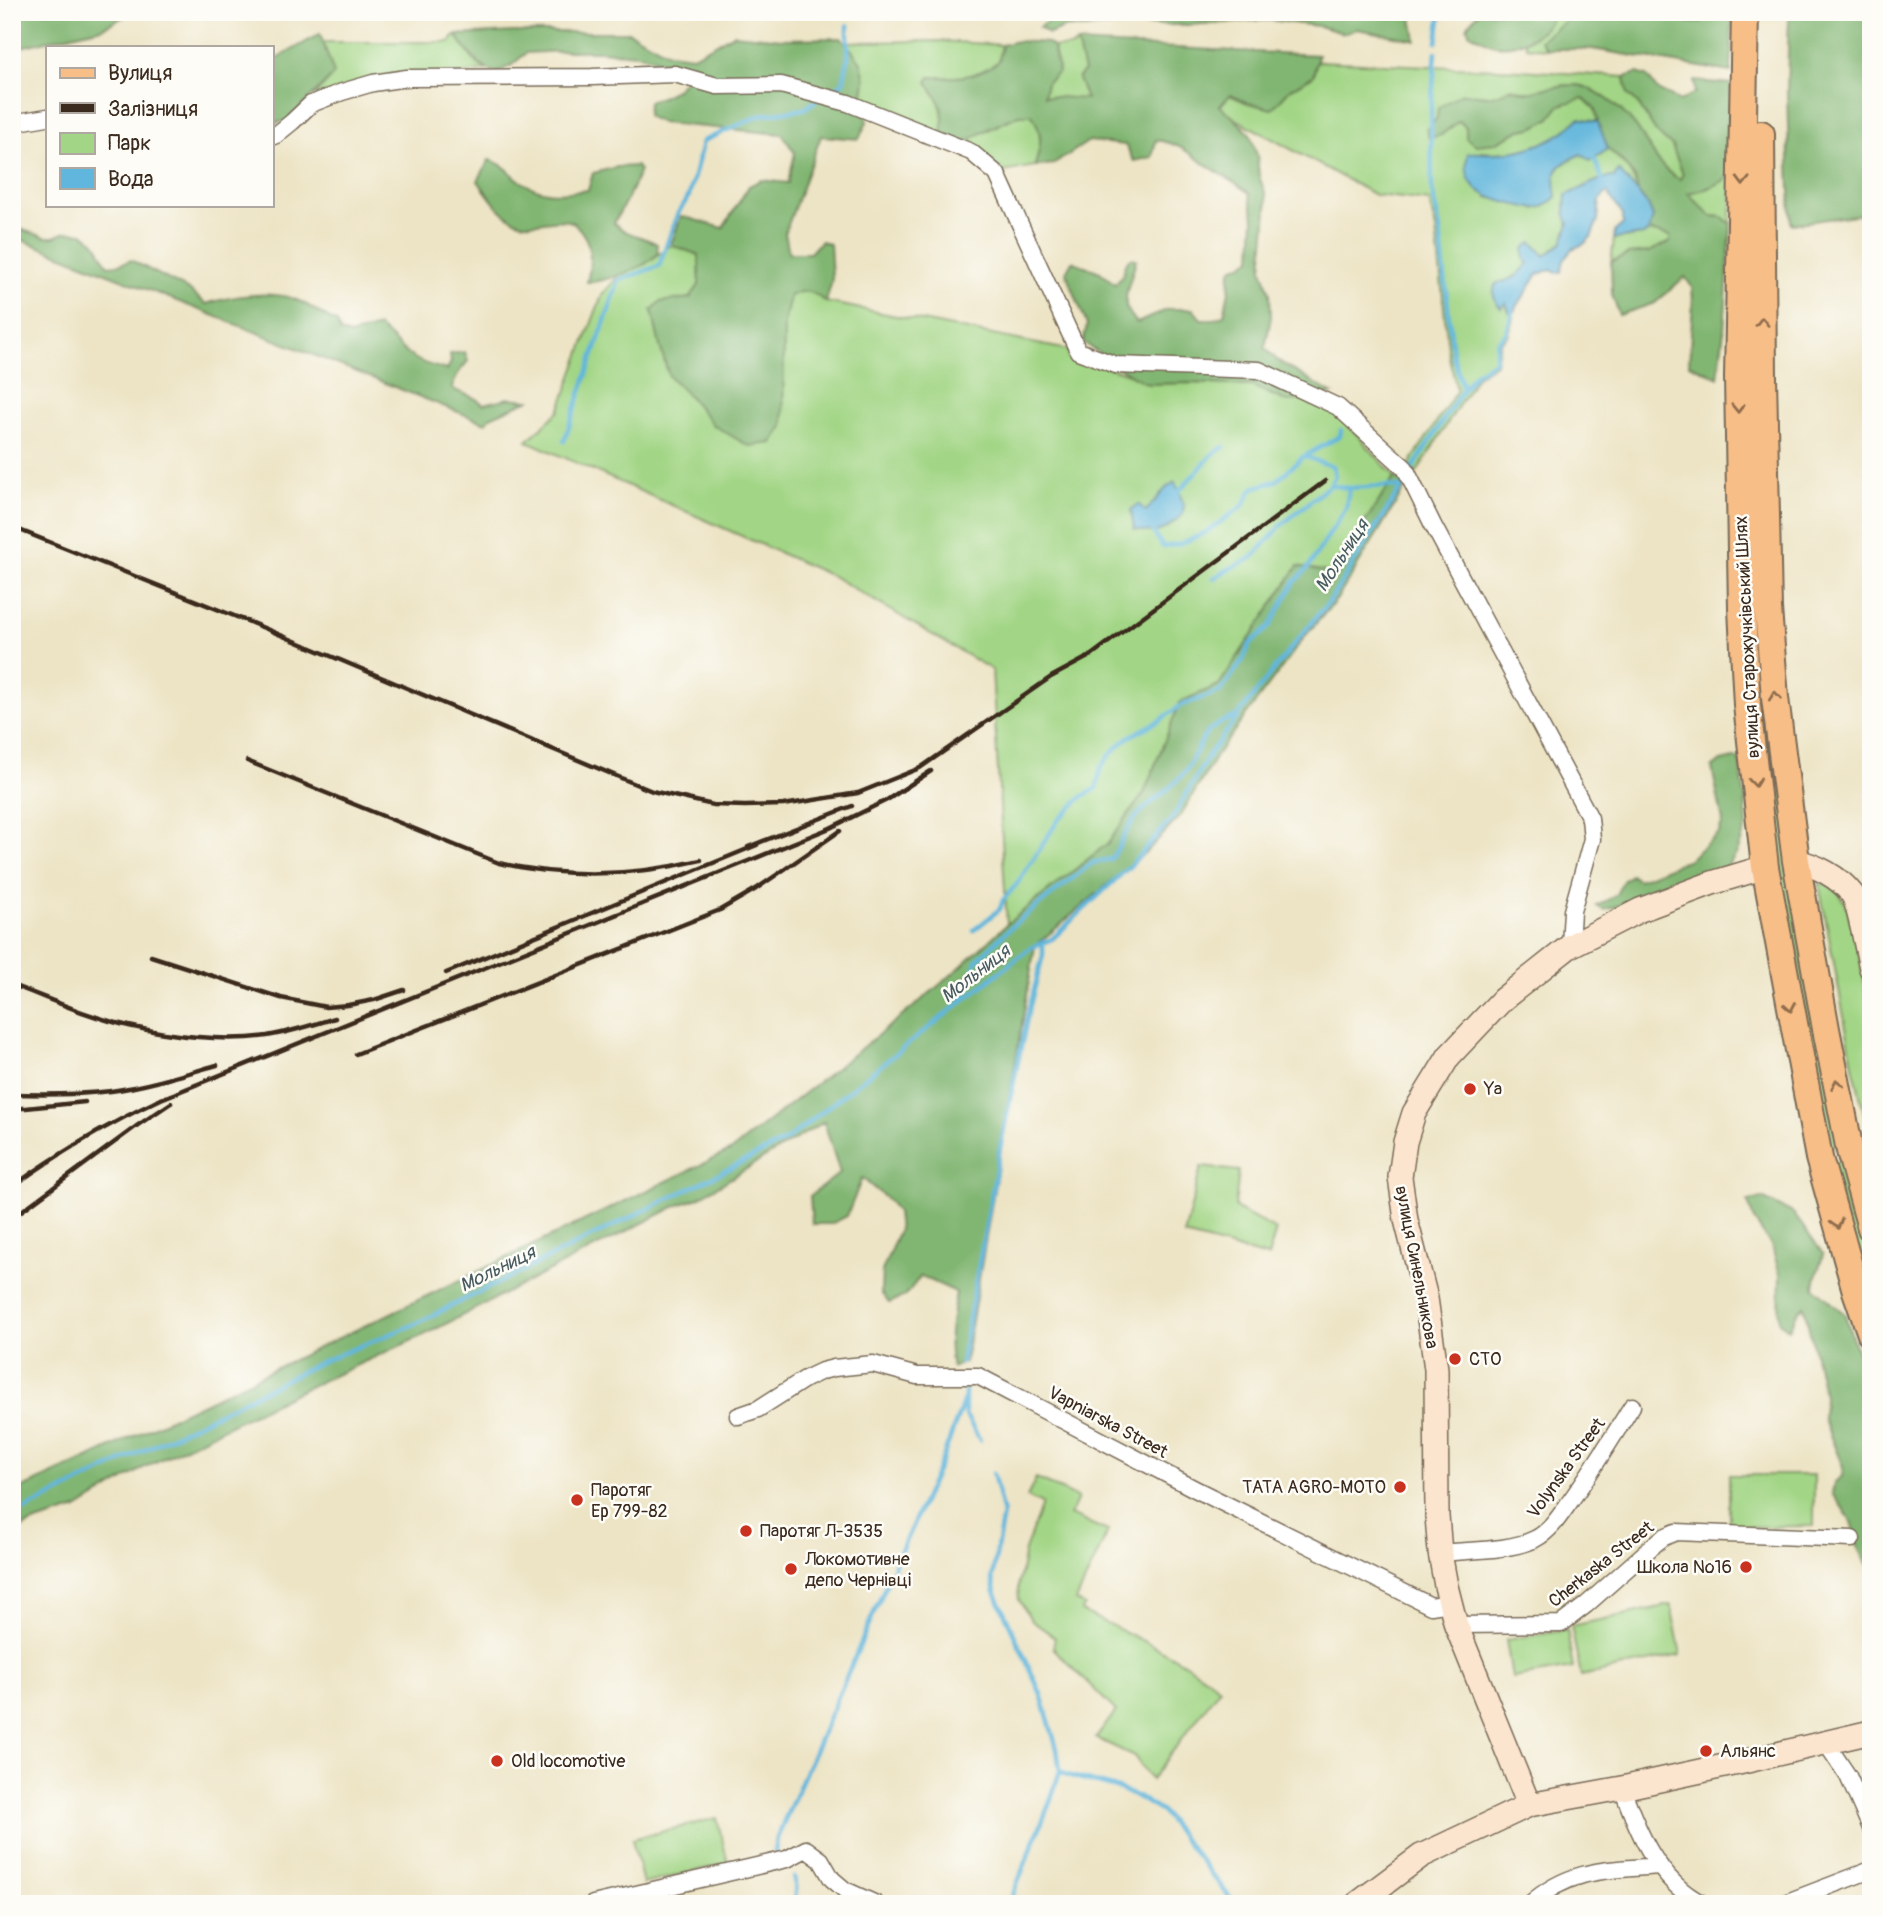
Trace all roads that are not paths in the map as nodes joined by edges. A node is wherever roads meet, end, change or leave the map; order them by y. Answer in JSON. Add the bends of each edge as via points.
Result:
{"nodes":[{"id":1,"x":1745,"y":12,"type":"edge"},
{"id":2,"x":1762,"y":12,"type":"edge"},
{"id":3,"x":1752,"y":93,"type":"junction"},
{"id":4,"x":46,"y":117,"type":"edge"},
{"id":5,"x":12,"y":122,"type":"edge"},
{"id":6,"x":273,"y":136,"type":"edge"},
{"id":7,"x":1755,"y":609,"type":"junction"},
{"id":8,"x":1796,"y":860,"type":"junction"},
{"id":9,"x":1765,"y":867,"type":"junction"},
{"id":10,"x":1570,"y":946,"type":"junction"},
{"id":11,"x":1871,"y":968,"type":"edge"},
{"id":12,"x":1850,"y":1151,"type":"junction"},
{"id":13,"x":1819,"y":1158,"type":"junction"},
{"id":14,"x":1871,"y":1228,"type":"edge"},
{"id":15,"x":1871,"y":1334,"type":"edge"},
{"id":16,"x":1632,"y":1406,"type":"dead end"},
{"id":17,"x":738,"y":1416,"type":"dead end"},
{"id":18,"x":1852,"y":1539,"type":"dead end"},
{"id":19,"x":1440,"y":1553,"type":"junction"},
{"id":20,"x":1453,"y":1614,"type":"junction"},
{"id":21,"x":1871,"y":1732,"type":"edge"},
{"id":22,"x":1826,"y":1743,"type":"junction"},
{"id":23,"x":1622,"y":1788,"type":"junction"},
{"id":24,"x":1871,"y":1789,"type":"edge"},
{"id":25,"x":1529,"y":1805,"type":"junction"},
{"id":26,"x":1862,"y":1806,"type":"junction"},
{"id":27,"x":1871,"y":1828,"type":"edge"},
{"id":28,"x":1660,"y":1867,"type":"junction"},
{"id":29,"x":1871,"y":1870,"type":"edge"},
{"id":30,"x":593,"y":1904,"type":"edge"},
{"id":31,"x":876,"y":1904,"type":"edge"},
{"id":32,"x":1357,"y":1904,"type":"edge"},
{"id":33,"x":1530,"y":1904,"type":"edge"},
{"id":34,"x":1703,"y":1904,"type":"edge"},
{"id":35,"x":1782,"y":1904,"type":"edge"}],
"edges":[{"from":1,"to":3,"type":"main road","name":"вулиця Старожучківський Шлях"},
{"from":2,"to":3,"type":"main road","name":"вулиця Старожучківський Шлях"},
{"from":3,"to":7,"type":"main road","name":"вулиця Старожучківський Шлях","via":[[1763,390]]},
{"from":4,"to":5,"type":"street"},
{"from":6,"to":10,"type":"street","via":[[311,104],[373,83],[407,78],[675,74],[717,86],[781,85],[848,103],[971,152],[997,174],[1079,351],[1116,365],[1259,370],[1338,407],[1405,468],[1590,818],[1592,839],[1573,911]]},
{"from":8,"to":7,"type":"main road","name":"вулиця Старожучківський Шлях","one_way":true,"via":[[1774,698]]},
{"from":7,"to":9,"type":"main road","name":"вулиця Старожучківський Шлях","one_way":true,"via":[[1747,705]]},
{"from":8,"to":11,"type":"street","via":[[1832,875],[1853,895]]},
{"from":12,"to":8,"type":"main road","name":"вулиця Старожучківський Шлях","one_way":true},
{"from":9,"to":10,"type":"street","name":"вулиця Синельникова","via":[[1640,910]]},
{"from":9,"to":13,"type":"main road","name":"вулиця Старожучківський Шлях","one_way":true},
{"from":10,"to":19,"type":"street","name":"вулиця Синельникова","via":[[1503,999],[1449,1056],[1414,1113],[1405,1142],[1400,1177],[1436,1369]]},
{"from":12,"to":13,"type":"main road"},
{"from":12,"to":14,"type":"main road","name":"вулиця Старожучківський Шлях"},
{"from":13,"to":15,"type":"main road","name":"вулиця Старожучківський Шлях","one_way":true},
{"from":16,"to":19,"type":"street","name":"Volynska Street","via":[[1594,1468],[1552,1526],[1537,1538]]},
{"from":17,"to":20,"type":"street","name":"Vapniarska Street","via":[[834,1368],[873,1364],[917,1376],[978,1376],[1195,1489]]},
{"from":18,"to":20,"type":"street","name":"Cherkaska Street","via":[[1676,1532],[1655,1544],[1561,1624]]},
{"from":19,"to":20,"type":"street","name":"вулиця Синельникова"},
{"from":20,"to":25,"type":"street","name":"вулиця Синельникова"},
{"from":21,"to":22,"type":"street"},
{"from":22,"to":23,"type":"street"},
{"from":22,"to":26,"type":"street"},
{"from":23,"to":25,"type":"street"},
{"from":23,"to":28,"type":"street","via":[[1636,1826]]},
{"from":24,"to":26,"type":"street"},
{"from":25,"to":32,"type":"street","via":[[1420,1856]]},
{"from":26,"to":27,"type":"street"},
{"from":28,"to":33,"type":"street","via":[[1582,1874],[1559,1882]]},
{"from":28,"to":34,"type":"street"},
{"from":29,"to":35,"type":"street"},
{"from":30,"to":31,"type":"street","via":[[787,1858],[806,1849],[845,1890]]}]}
